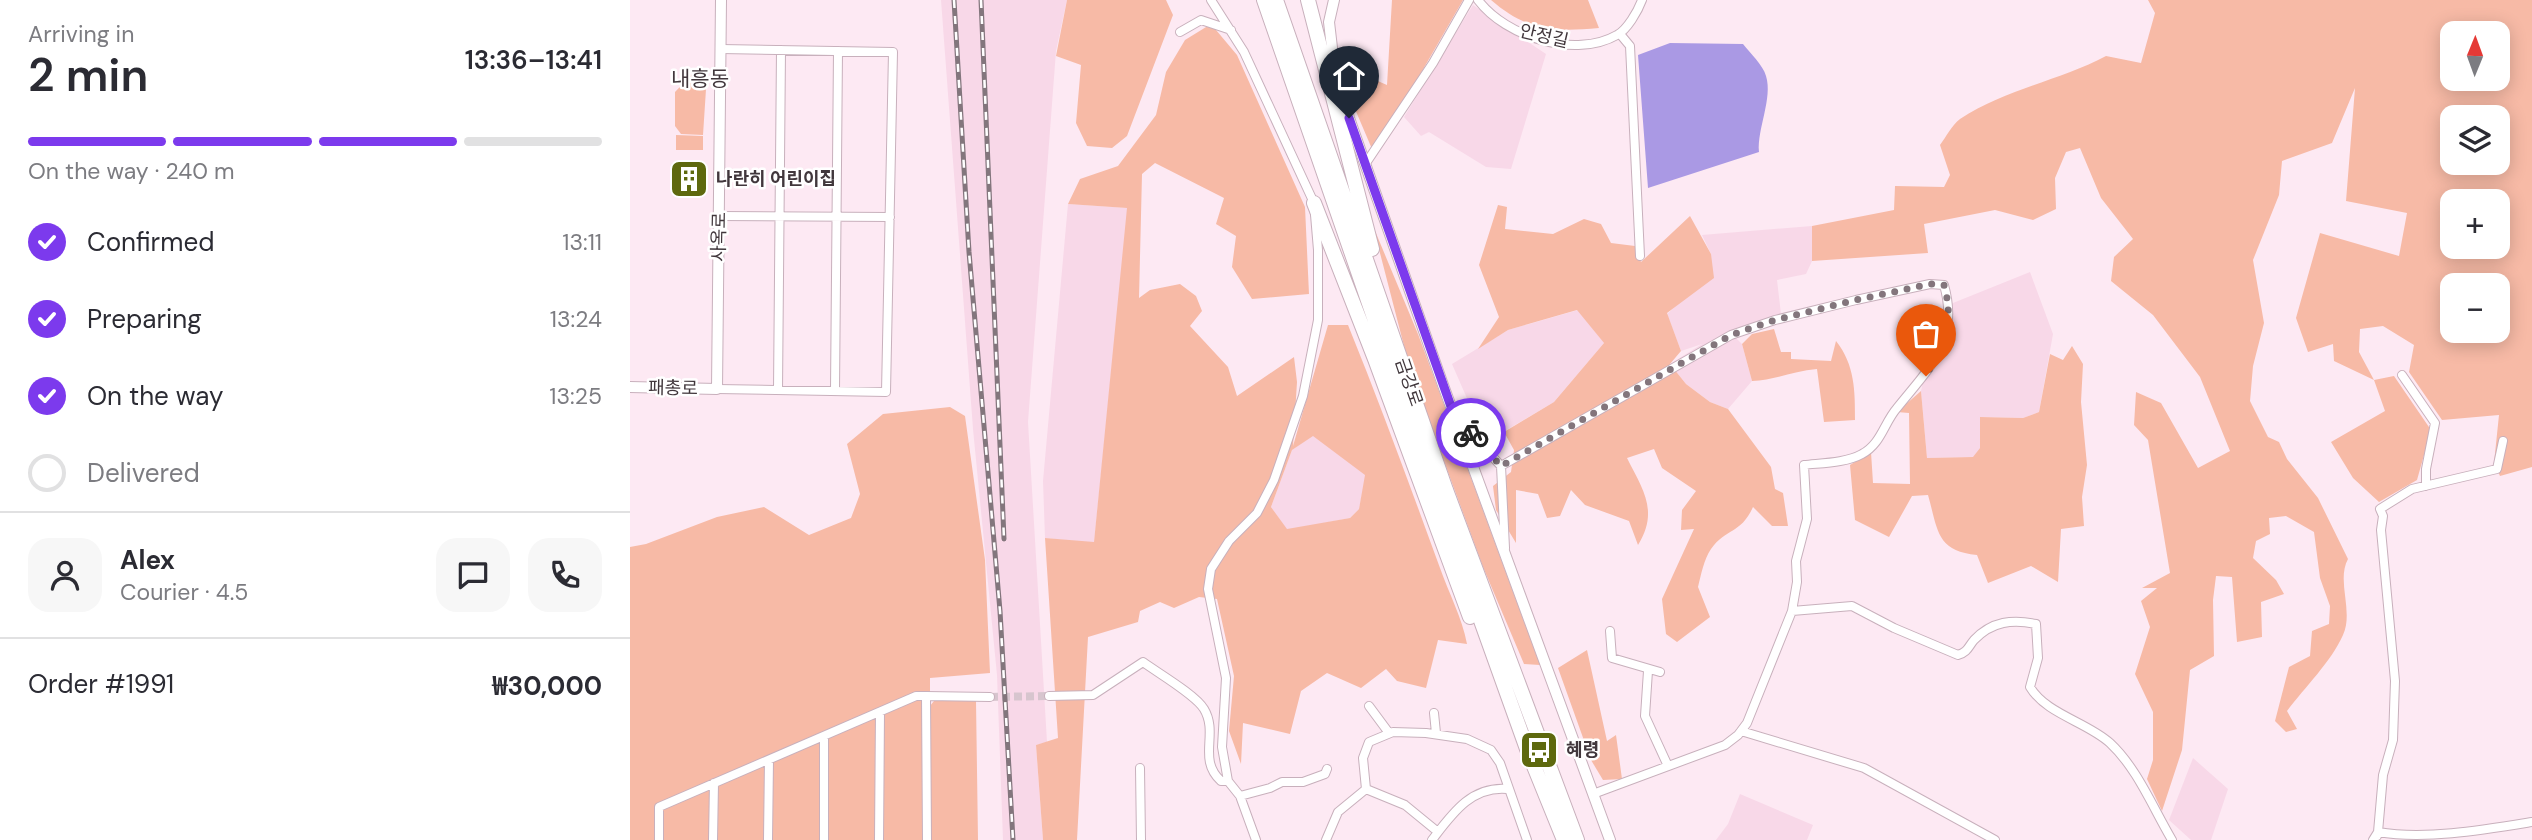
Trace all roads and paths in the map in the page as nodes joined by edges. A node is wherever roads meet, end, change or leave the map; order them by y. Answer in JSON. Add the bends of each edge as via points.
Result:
{"nodes":[{"id":1,"x":721,"y":0,"type":"edge"},
{"id":2,"x":1211,"y":0,"type":"edge"},
{"id":3,"x":1264,"y":0,"type":"edge"},
{"id":4,"x":1276,"y":0,"type":"edge"},
{"id":5,"x":1308,"y":0,"type":"edge"},
{"id":6,"x":1334,"y":0,"type":"edge"},
{"id":7,"x":1469,"y":0,"type":"edge"},
{"id":8,"x":1478,"y":0,"type":"edge"},
{"id":9,"x":1639,"y":2,"type":"edge"},
{"id":10,"x":1231,"y":30,"type":"junction"},
{"id":11,"x":1180,"y":33,"type":"dead end"},
{"id":12,"x":1620,"y":34,"type":"junction"},
{"id":13,"x":721,"y":49,"type":"junction"},
{"id":14,"x":781,"y":50,"type":"junction"},
{"id":15,"x":838,"y":51,"type":"junction"},
{"id":16,"x":1366,"y":163,"type":"junction"},
{"id":17,"x":1314,"y":203,"type":"junction"},
{"id":18,"x":780,"y":215,"type":"junction"},
{"id":19,"x":719,"y":216,"type":"junction"},
{"id":20,"x":837,"y":216,"type":"junction"},
{"id":21,"x":890,"y":217,"type":"junction"},
{"id":22,"x":1640,"y":256,"type":"dead end"},
{"id":23,"x":1400,"y":356,"type":"junction"},
{"id":24,"x":2402,"y":375,"type":"dead end"},
{"id":25,"x":630,"y":387,"type":"edge"},
{"id":26,"x":717,"y":389,"type":"junction"},
{"id":27,"x":778,"y":390,"type":"junction"},
{"id":28,"x":835,"y":391,"type":"junction"},
{"id":29,"x":1454,"y":415,"type":"junction"},
{"id":30,"x":2503,"y":441,"type":"dead end"},
{"id":31,"x":1501,"y":466,"type":"junction"},
{"id":32,"x":2426,"y":486,"type":"junction"},
{"id":33,"x":1506,"y":558,"type":"junction"},
{"id":34,"x":1792,"y":611,"type":"junction"},
{"id":35,"x":1610,"y":631,"type":"dead end"},
{"id":36,"x":1648,"y":671,"type":"junction"},
{"id":37,"x":1660,"y":672,"type":"dead end"},
{"id":38,"x":926,"y":696,"type":"junction"},
{"id":39,"x":1049,"y":696,"type":"tunnel mouth"},
{"id":40,"x":990,"y":698,"type":"tunnel mouth"},
{"id":41,"x":1369,"y":706,"type":"dead end"},
{"id":42,"x":880,"y":712,"type":"junction"},
{"id":43,"x":1434,"y":713,"type":"dead end"},
{"id":44,"x":1741,"y":731,"type":"junction"},
{"id":45,"x":1389,"y":733,"type":"junction"},
{"id":46,"x":1436,"y":733,"type":"junction"},
{"id":47,"x":824,"y":736,"type":"junction"},
{"id":48,"x":1527,"y":749,"type":"junction"},
{"id":49,"x":769,"y":760,"type":"junction"},
{"id":50,"x":1668,"y":766,"type":"junction"},
{"id":51,"x":1140,"y":768,"type":"dead end"},
{"id":52,"x":1327,"y":769,"type":"dead end"},
{"id":53,"x":1228,"y":781,"type":"junction"},
{"id":54,"x":714,"y":783,"type":"junction"},
{"id":55,"x":1366,"y":789,"type":"junction"},
{"id":56,"x":1507,"y":789,"type":"junction"},
{"id":57,"x":1593,"y":794,"type":"junction"},
{"id":58,"x":1240,"y":796,"type":"junction"},
{"id":59,"x":2532,"y":822,"type":"edge"},
{"id":60,"x":1438,"y":832,"type":"junction"},
{"id":61,"x":2375,"y":837,"type":"edge"},
{"id":62,"x":659,"y":840,"type":"edge"},
{"id":63,"x":713,"y":840,"type":"edge"},
{"id":64,"x":768,"y":840,"type":"edge"},
{"id":65,"x":824,"y":840,"type":"edge"},
{"id":66,"x":879,"y":840,"type":"edge"},
{"id":67,"x":928,"y":840,"type":"edge"},
{"id":68,"x":1141,"y":840,"type":"edge"},
{"id":69,"x":1256,"y":840,"type":"edge"},
{"id":70,"x":1326,"y":840,"type":"edge"},
{"id":71,"x":1432,"y":840,"type":"edge"},
{"id":72,"x":1527,"y":840,"type":"edge"},
{"id":73,"x":1564,"y":840,"type":"edge"},
{"id":74,"x":1577,"y":840,"type":"edge"},
{"id":75,"x":1610,"y":840,"type":"edge"},
{"id":76,"x":1995,"y":840,"type":"edge"},
{"id":77,"x":2172,"y":840,"type":"edge"}],
"edges":[{"from":1,"to":13,"type":"street","name":"사옥로"},
{"from":2,"to":10,"type":"street"},
{"from":3,"to":48,"type":"highway","name":"금강로"},
{"from":4,"to":23,"type":"highway","name":"금강로"},
{"from":5,"to":23,"type":"highway"},
{"from":6,"to":16,"type":"street","via":[[1329,22],[1335,65]]},
{"from":7,"to":16,"type":"street"},
{"from":8,"to":12,"type":"street","name":"안정길","via":[[1515,31],[1556,43],[1586,44]]},
{"from":9,"to":12,"type":"street"},
{"from":10,"to":11,"type":"street","via":[[1201,20]]},
{"from":10,"to":17,"type":"street"},
{"from":12,"to":22,"type":"street","via":[[1630,46]]},
{"from":13,"to":14,"type":"street"},
{"from":13,"to":19,"type":"street","name":"사옥로"},
{"from":14,"to":15,"type":"street"},
{"from":14,"to":18,"type":"street"},
{"from":15,"to":20,"type":"street"},
{"from":15,"to":21,"type":"street","via":[[893,52]]},
{"from":16,"to":29,"type":"street"},
{"from":17,"to":48,"type":"highway","via":[[1503,707]]},
{"from":17,"to":53,"type":"street","via":[[1318,320],[1303,396],[1274,480],[1257,513],[1228,541],[1211,569],[1208,589],[1226,678],[1222,747]]},
{"from":18,"to":19,"type":"street"},
{"from":18,"to":20,"type":"street"},
{"from":18,"to":27,"type":"street"},
{"from":19,"to":26,"type":"street","name":"사옥로"},
{"from":20,"to":21,"type":"street"},
{"from":20,"to":28,"type":"street"},
{"from":21,"to":28,"type":"street","via":[[886,391]]},
{"from":23,"to":74,"type":"highway","name":"금강로"},
{"from":24,"to":32,"type":"street","via":[[2435,423]]},
{"from":25,"to":26,"type":"street","name":"패총로"},
{"from":26,"to":27,"type":"street"},
{"from":27,"to":28,"type":"street"},
{"from":29,"to":31,"type":"street"},
{"from":29,"to":33,"type":"street"},
{"from":30,"to":32,"type":"street","via":[[2497,469]]},
{"from":31,"to":33,"type":"street"},
{"from":31,"to":34,"type":"street","via":[[1731,335],[1856,300],[1944,285],[1949,327],[1944,342],[1926,376],[1895,409],[1882,435],[1861,455],[1804,466],[1807,519],[1796,561]]},
{"from":32,"to":61,"type":"street","via":[[2412,489],[2380,509],[2395,681],[2393,740]]},
{"from":33,"to":57,"type":"street"},
{"from":34,"to":44,"type":"street"},
{"from":34,"to":77,"type":"street","via":[[1852,606],[1958,654],[1966,652],[1980,635],[2012,619],[2036,624],[2038,658],[2031,687],[2038,699],[2111,743],[2129,764]]},
{"from":35,"to":36,"type":"street","via":[[1612,657]]},
{"from":36,"to":37,"type":"street"},
{"from":36,"to":50,"type":"street","via":[[1645,716]]},
{"from":38,"to":40,"type":"street"},
{"from":38,"to":42,"type":"street"},
{"from":38,"to":67,"type":"street"},
{"from":39,"to":53,"type":"street","via":[[1093,695],[1143,662],[1203,706],[1209,727],[1208,762],[1217,778]]},
{"from":41,"to":45,"type":"street"},
{"from":42,"to":47,"type":"street"},
{"from":42,"to":66,"type":"street"},
{"from":43,"to":46,"type":"street"},
{"from":44,"to":50,"type":"street","via":[[1725,745]]},
{"from":44,"to":76,"type":"street","via":[[1864,768]]},
{"from":45,"to":46,"type":"street"},
{"from":45,"to":55,"type":"street","via":[[1365,748]]},
{"from":46,"to":56,"type":"street","via":[[1491,750]]},
{"from":47,"to":49,"type":"street"},
{"from":47,"to":65,"type":"street"},
{"from":48,"to":73,"type":"highway","name":"금강로"},
{"from":49,"to":54,"type":"street"},
{"from":49,"to":64,"type":"street"},
{"from":50,"to":57,"type":"street"},
{"from":51,"to":68,"type":"street"},
{"from":52,"to":58,"type":"street","via":[[1303,782],[1282,782]]},
{"from":53,"to":58,"type":"street"},
{"from":54,"to":62,"type":"street","via":[[659,807]]},
{"from":54,"to":63,"type":"street"},
{"from":55,"to":60,"type":"street","via":[[1405,805]]},
{"from":55,"to":70,"type":"street","via":[[1338,812]]},
{"from":56,"to":60,"type":"street","via":[[1473,794]]},
{"from":56,"to":72,"type":"street"},
{"from":57,"to":75,"type":"street"},
{"from":58,"to":69,"type":"street"},
{"from":59,"to":61,"type":"street","via":[[2452,838]]},
{"from":60,"to":71,"type":"street"}]}
